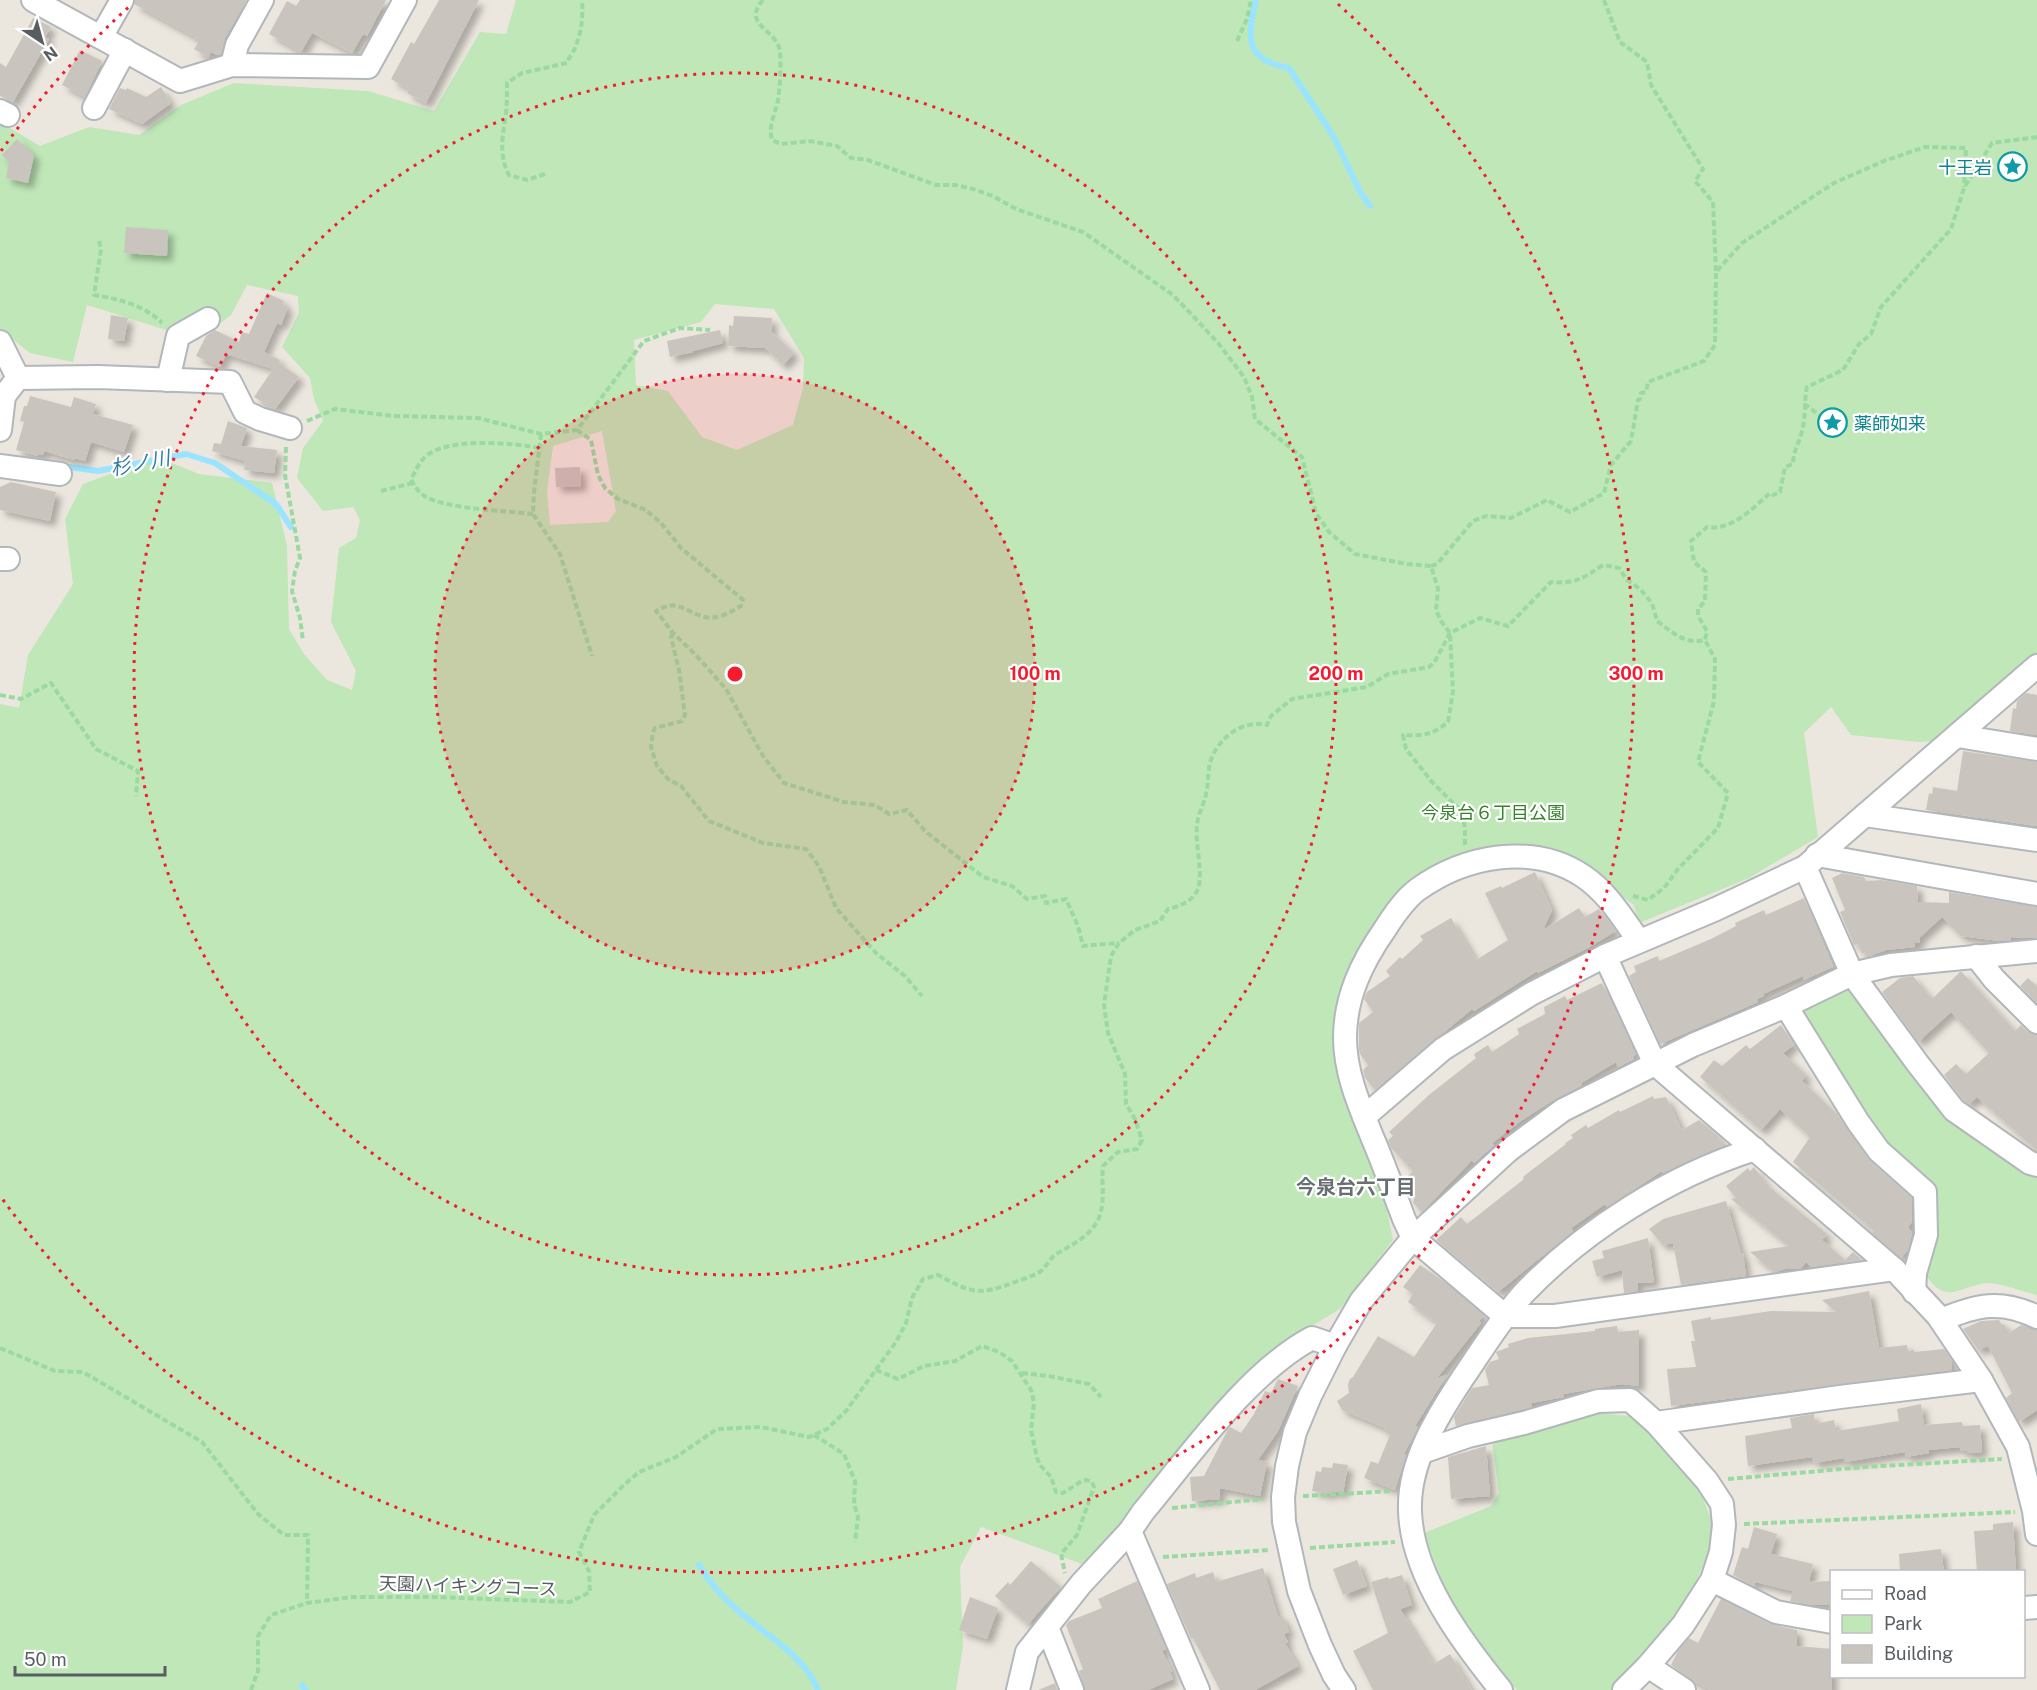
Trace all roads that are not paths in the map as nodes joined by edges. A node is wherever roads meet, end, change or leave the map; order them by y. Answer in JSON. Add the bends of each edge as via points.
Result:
{"nodes":[{"id":1,"x":33,"y":0,"type":"edge"},
{"id":2,"x":122,"y":0,"type":"edge"},
{"id":3,"x":262,"y":0,"type":"edge"},
{"id":4,"x":405,"y":0,"type":"edge"},
{"id":5,"x":101,"y":37,"type":"junction"},
{"id":6,"x":125,"y":50,"type":"junction"},
{"id":7,"x":232,"y":66,"type":"junction"},
{"id":8,"x":94,"y":108,"type":"dead end"},
{"id":9,"x":208,"y":319,"type":"dead end"},
{"id":10,"x":0,"y":342,"type":"edge"},
{"id":11,"x":18,"y":378,"type":"junction"},
{"id":12,"x":168,"y":380,"type":"junction"},
{"id":13,"x":290,"y":428,"type":"road end"},
{"id":14,"x":0,"y":430,"type":"edge"},
{"id":15,"x":0,"y":466,"type":"edge"},
{"id":16,"x":60,"y":474,"type":"dead end"},
{"id":17,"x":2037,"y":666,"type":"edge"},
{"id":18,"x":1958,"y":736,"type":"junction"},
{"id":19,"x":2037,"y":749,"type":"edge"},
{"id":20,"x":1865,"y":815,"type":"junction"},
{"id":21,"x":2037,"y":840,"type":"edge"},
{"id":22,"x":1811,"y":861,"type":"junction"},
{"id":23,"x":2037,"y":894,"type":"edge"},
{"id":24,"x":1639,"y":941,"type":"junction"},
{"id":25,"x":2037,"y":951,"type":"edge"},
{"id":26,"x":1605,"y":956,"type":"junction"},
{"id":27,"x":1976,"y":956,"type":"junction"},
{"id":28,"x":1852,"y":974,"type":"junction"},
{"id":29,"x":1786,"y":1006,"type":"junction"},
{"id":30,"x":2037,"y":1022,"type":"edge"},
{"id":31,"x":1655,"y":1064,"type":"junction"},
{"id":32,"x":1364,"y":1117,"type":"junction"},
{"id":33,"x":1755,"y":1149,"type":"junction"},
{"id":34,"x":2035,"y":1162,"type":"edge"},
{"id":35,"x":1413,"y":1238,"type":"junction"},
{"id":36,"x":1894,"y":1269,"type":"junction"},
{"id":37,"x":1914,"y":1292,"type":"junction"},
{"id":38,"x":1505,"y":1316,"type":"junction"},
{"id":39,"x":2037,"y":1317,"type":"edge"},
{"id":40,"x":1941,"y":1320,"type":"junction"},
{"id":41,"x":1335,"y":1346,"type":"junction"},
{"id":42,"x":1981,"y":1380,"type":"junction"},
{"id":43,"x":1656,"y":1423,"type":"junction"},
{"id":44,"x":2025,"y":1450,"type":"edge"},
{"id":45,"x":1422,"y":1452,"type":"junction"},
{"id":46,"x":1130,"y":1531,"type":"junction"},
{"id":47,"x":2037,"y":1534,"type":"edge"},
{"id":48,"x":1712,"y":1580,"type":"junction"},
{"id":49,"x":1830,"y":1622,"type":"edge"},
{"id":50,"x":1047,"y":1626,"type":"junction"},
{"id":51,"x":1648,"y":1666,"type":"junction"},
{"id":52,"x":1018,"y":1690,"type":"edge"},
{"id":53,"x":1072,"y":1690,"type":"edge"},
{"id":54,"x":1198,"y":1690,"type":"edge"},
{"id":55,"x":1344,"y":1690,"type":"edge"},
{"id":56,"x":1501,"y":1690,"type":"edge"},
{"id":57,"x":1624,"y":1690,"type":"edge"},
{"id":58,"x":1684,"y":1690,"type":"edge"}],
"edges":[{"from":1,"to":5,"type":"street"},
{"from":2,"to":5,"type":"street"},
{"from":3,"to":7,"type":"street","via":[[237,45]]},
{"from":4,"to":7,"type":"street","via":[[368,67]]},
{"from":5,"to":6,"type":"street"},
{"from":6,"to":7,"type":"street","via":[[180,81]]},
{"from":6,"to":8,"type":"street"},
{"from":9,"to":12,"type":"street","via":[[178,336]]},
{"from":10,"to":11,"type":"street"},
{"from":11,"to":12,"type":"street"},
{"from":11,"to":14,"type":"street","via":[[4,396]]},
{"from":12,"to":13,"type":"street","via":[[230,382],[245,412]]},
{"from":15,"to":16,"type":"street"},
{"from":17,"to":18,"type":"street"},
{"from":18,"to":19,"type":"street"},
{"from":18,"to":20,"type":"street"},
{"from":20,"to":21,"type":"street"},
{"from":20,"to":22,"type":"street"},
{"from":22,"to":23,"type":"street"},
{"from":22,"to":24,"type":"street","via":[[1716,909]]},
{"from":22,"to":28,"type":"street"},
{"from":24,"to":26,"type":"street"},
{"from":24,"to":32,"type":"street","via":[[1605,894],[1582,875],[1545,859],[1498,856],[1458,868],[1415,891],[1396,912],[1359,972],[1351,993],[1345,1039],[1352,1082]]},
{"from":25,"to":27,"type":"street"},
{"from":26,"to":31,"type":"street"},
{"from":26,"to":32,"type":"street","via":[[1531,994],[1443,1049]]},
{"from":27,"to":28,"type":"street","via":[[1891,965]]},
{"from":27,"to":30,"type":"street"},
{"from":28,"to":29,"type":"street"},
{"from":28,"to":34,"type":"street","via":[[1954,1110]]},
{"from":29,"to":31,"type":"street"},
{"from":29,"to":37,"type":"street","via":[[1872,1141],[1925,1192],[1926,1235]]},
{"from":31,"to":33,"type":"street"},
{"from":31,"to":35,"type":"street","via":[[1563,1110],[1509,1150]]},
{"from":32,"to":35,"type":"street"},
{"from":33,"to":36,"type":"street"},
{"from":33,"to":38,"type":"street","via":[[1672,1184],[1610,1219],[1524,1294]]},
{"from":35,"to":38,"type":"street"},
{"from":35,"to":41,"type":"street","via":[[1361,1301]]},
{"from":36,"to":37,"type":"street"},
{"from":36,"to":38,"type":"street","via":[[1555,1316]]},
{"from":37,"to":40,"type":"street"},
{"from":38,"to":45,"type":"street","via":[[1441,1410]]},
{"from":39,"to":40,"type":"street","via":[[2022,1309],[1994,1304]]},
{"from":40,"to":42,"type":"street"},
{"from":41,"to":46,"type":"street","via":[[1312,1338],[1275,1363],[1209,1432]]},
{"from":41,"to":55,"type":"street","via":[[1295,1432],[1283,1497],[1288,1549],[1299,1590],[1320,1645]]},
{"from":42,"to":43,"type":"street"},
{"from":42,"to":44,"type":"street"},
{"from":43,"to":45,"type":"street","via":[[1630,1400],[1598,1401]]},
{"from":43,"to":48,"type":"street","via":[[1707,1480],[1722,1504],[1721,1552]]},
{"from":44,"to":47,"type":"street"},
{"from":45,"to":56,"type":"street","via":[[1410,1489],[1414,1540],[1435,1596],[1451,1624]]},
{"from":46,"to":50,"type":"street"},
{"from":46,"to":54,"type":"street"},
{"from":48,"to":49,"type":"street","via":[[1776,1612]]},
{"from":48,"to":51,"type":"street","via":[[1683,1624]]},
{"from":50,"to":52,"type":"street","via":[[1027,1652]]},
{"from":50,"to":53,"type":"street"},
{"from":51,"to":57,"type":"street"},
{"from":51,"to":58,"type":"street"}]}
